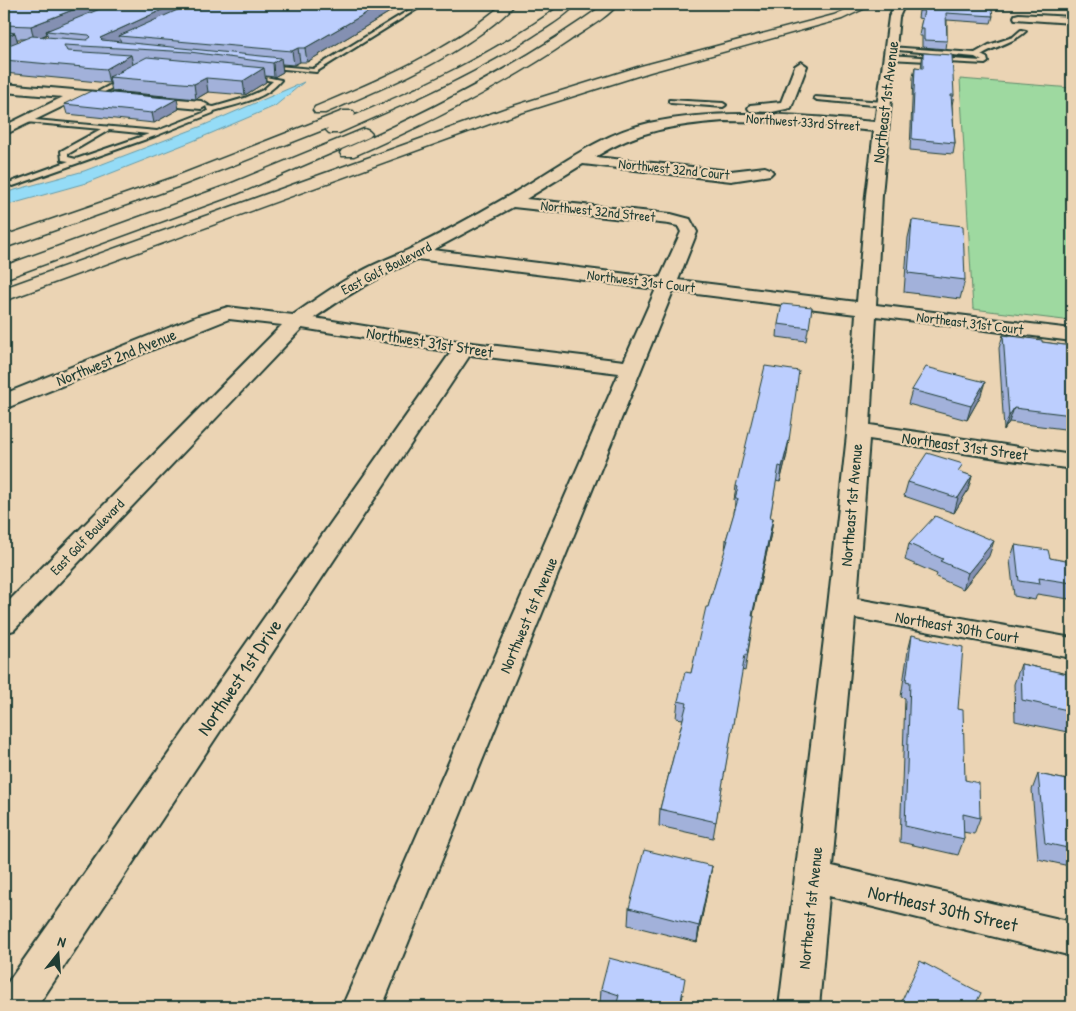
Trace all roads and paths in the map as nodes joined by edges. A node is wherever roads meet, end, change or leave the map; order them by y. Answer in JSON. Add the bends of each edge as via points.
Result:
{"nodes":[{"id":1,"x":422,"y":4,"type":"edge"},
{"id":2,"x":554,"y":4,"type":"edge"},
{"id":3,"x":570,"y":4,"type":"edge"},
{"id":4,"x":595,"y":4,"type":"edge"},
{"id":5,"x":612,"y":4,"type":"edge"},
{"id":6,"x":730,"y":4,"type":"edge"},
{"id":7,"x":831,"y":4,"type":"edge"},
{"id":8,"x":868,"y":4,"type":"edge"},
{"id":9,"x":900,"y":4,"type":"edge"},
{"id":10,"x":1015,"y":4,"type":"edge"},
{"id":11,"x":514,"y":8,"type":"edge"},
{"id":12,"x":1019,"y":17,"type":"junction"},
{"id":13,"x":1072,"y":20,"type":"edge"},
{"id":14,"x":1023,"y":31,"type":"joint"},
{"id":15,"x":890,"y":53,"type":"junction"},
{"id":16,"x":976,"y":56,"type":"junction"},
{"id":17,"x":801,"y":66,"type":"dead end"},
{"id":18,"x":259,"y":67,"type":"edge"},
{"id":19,"x":131,"y":75,"type":"edge"},
{"id":20,"x":240,"y":75,"type":"edge"},
{"id":21,"x":4,"y":88,"type":"edge"},
{"id":22,"x":77,"y":95,"type":"junction"},
{"id":23,"x":93,"y":96,"type":"junction"},
{"id":24,"x":817,"y":98,"type":"dead end"},
{"id":25,"x":671,"y":101,"type":"dead end"},
{"id":26,"x":206,"y":108,"type":"junction"},
{"id":27,"x":723,"y":111,"type":"junction"},
{"id":28,"x":882,"y":116,"type":"junction"},
{"id":29,"x":26,"y":120,"type":"junction"},
{"id":30,"x":108,"y":128,"type":"junction"},
{"id":31,"x":4,"y":131,"type":"edge"},
{"id":32,"x":158,"y":133,"type":"junction"},
{"id":33,"x":582,"y":160,"type":"junction"},
{"id":34,"x":76,"y":161,"type":"junction"},
{"id":35,"x":765,"y":172,"type":"dead end"},
{"id":36,"x":10,"y":184,"type":"dead end"},
{"id":37,"x":510,"y":202,"type":"junction"},
{"id":38,"x":684,"y":223,"type":"joint"},
{"id":39,"x":4,"y":230,"type":"edge"},
{"id":40,"x":4,"y":242,"type":"edge"},
{"id":41,"x":415,"y":253,"type":"junction"},
{"id":42,"x":4,"y":254,"type":"edge"},
{"id":43,"x":4,"y":273,"type":"edge"},
{"id":44,"x":667,"y":285,"type":"junction"},
{"id":45,"x":4,"y":286,"type":"edge"},
{"id":46,"x":4,"y":295,"type":"edge"},
{"id":47,"x":867,"y":310,"type":"junction"},
{"id":48,"x":228,"y":313,"type":"joint"},
{"id":49,"x":297,"y":321,"type":"junction"},
{"id":50,"x":1072,"y":336,"type":"edge"},
{"id":51,"x":464,"y":348,"type":"junction"},
{"id":52,"x":632,"y":368,"type":"junction"},
{"id":53,"x":4,"y":402,"type":"edge"},
{"id":54,"x":858,"y":430,"type":"junction"},
{"id":55,"x":1072,"y":462,"type":"edge"},
{"id":56,"x":842,"y":606,"type":"junction"},
{"id":57,"x":4,"y":623,"type":"edge"},
{"id":58,"x":1072,"y":648,"type":"edge"},
{"id":59,"x":814,"y":877,"type":"junction"},
{"id":60,"x":1072,"y":939,"type":"edge"},
{"id":61,"x":14,"y":1007,"type":"edge"},
{"id":62,"x":362,"y":1007,"type":"edge"},
{"id":63,"x":800,"y":1007,"type":"edge"}],
"edges":[{"from":1,"to":18,"type":"lane","via":[[314,71]]},
{"from":2,"to":40,"type":"highway","via":[[501,39],[362,108],[147,193]]},
{"from":3,"to":42,"type":"highway","via":[[489,56],[370,115],[215,178]]},
{"from":4,"to":43,"type":"highway","via":[[508,62],[398,119],[232,190]]},
{"from":5,"to":45,"type":"highway","via":[[525,64],[400,129],[226,204]]},
{"from":6,"to":7,"type":"highway","via":[[787,7]]},
{"from":8,"to":46,"type":"highway","via":[[838,17],[565,94]]},
{"from":9,"to":15,"type":"street","name":"Northeast 1st Avenue","via":[[894,17]]},
{"from":10,"to":12,"type":"street"},
{"from":11,"to":39,"type":"highway","via":[[451,51],[371,88],[117,190]]},
{"from":12,"to":13,"type":"street"},
{"from":12,"to":14,"type":"street"},
{"from":14,"to":16,"type":"lane"},
{"from":15,"to":16,"type":"lane"},
{"from":15,"to":16,"type":"lane","via":[[985,62],[984,58]]},
{"from":15,"to":28,"type":"street","name":"Northeast 1st Avenue"},
{"from":17,"to":27,"type":"street","via":[[786,105]]},
{"from":19,"to":23,"type":"lane"},
{"from":20,"to":26,"type":"lane","via":[[278,80],[249,98]]},
{"from":21,"to":22,"type":"street"},
{"from":22,"to":23,"type":"street"},
{"from":22,"to":29,"type":"street"},
{"from":23,"to":26,"type":"street"},
{"from":24,"to":28,"type":"lane"},
{"from":25,"to":27,"type":"lane"},
{"from":26,"to":32,"type":"lane","via":[[211,112]]},
{"from":27,"to":28,"type":"street","name":"Northwest 33rd Street","via":[[781,118]]},
{"from":27,"to":33,"type":"street","name":"East Golf Boulevard","via":[[649,127],[613,140]]},
{"from":28,"to":47,"type":"street","name":"Northeast 1st Avenue"},
{"from":29,"to":30,"type":"lane"},
{"from":29,"to":31,"type":"street"},
{"from":30,"to":32,"type":"lane"},
{"from":30,"to":34,"type":"lane","via":[[64,153],[65,158]]},
{"from":32,"to":34,"type":"lane"},
{"from":33,"to":35,"type":"street","name":"Northwest 32nd Court","via":[[731,176]]},
{"from":33,"to":37,"type":"street","name":"East Golf Boulevard"},
{"from":34,"to":36,"type":"lane"},
{"from":37,"to":38,"type":"street","name":"Northwest 32nd Street"},
{"from":37,"to":41,"type":"street","name":"East Golf Boulevard"},
{"from":38,"to":44,"type":"street","name":"Northwest 1st Avenue","via":[[688,232]]},
{"from":41,"to":44,"type":"street","name":"Northwest 31st Court"},
{"from":41,"to":49,"type":"street","name":"East Golf Boulevard","via":[[367,274]]},
{"from":44,"to":47,"type":"street","name":"Northwest 31st Court"},
{"from":44,"to":52,"type":"street","name":"Northwest 1st Avenue"},
{"from":47,"to":50,"type":"street","name":"Northeast 31st Court"},
{"from":47,"to":54,"type":"street","name":"Northeast 1st Avenue"},
{"from":48,"to":49,"type":"street","name":"Northwest 31st Street"},
{"from":48,"to":53,"type":"street","name":"Northwest 2nd Avenue"},
{"from":49,"to":51,"type":"street","name":"Northwest 31st Street"},
{"from":49,"to":57,"type":"street","name":"East Golf Boulevard"},
{"from":51,"to":52,"type":"street","name":"Northwest 31st Street"},
{"from":51,"to":61,"type":"street","name":"Northwest 1st Drive"},
{"from":52,"to":62,"type":"street","name":"Northwest 1st Avenue"},
{"from":54,"to":55,"type":"street","name":"Northeast 31st Street"},
{"from":54,"to":56,"type":"street","name":"Northeast 1st Avenue"},
{"from":56,"to":58,"type":"street","name":"Northeast 30th Court"},
{"from":56,"to":59,"type":"street","name":"Northeast 1st Avenue"},
{"from":59,"to":60,"type":"street","name":"Northeast 30th Street"},
{"from":59,"to":63,"type":"street","name":"Northeast 1st Avenue"}]}
